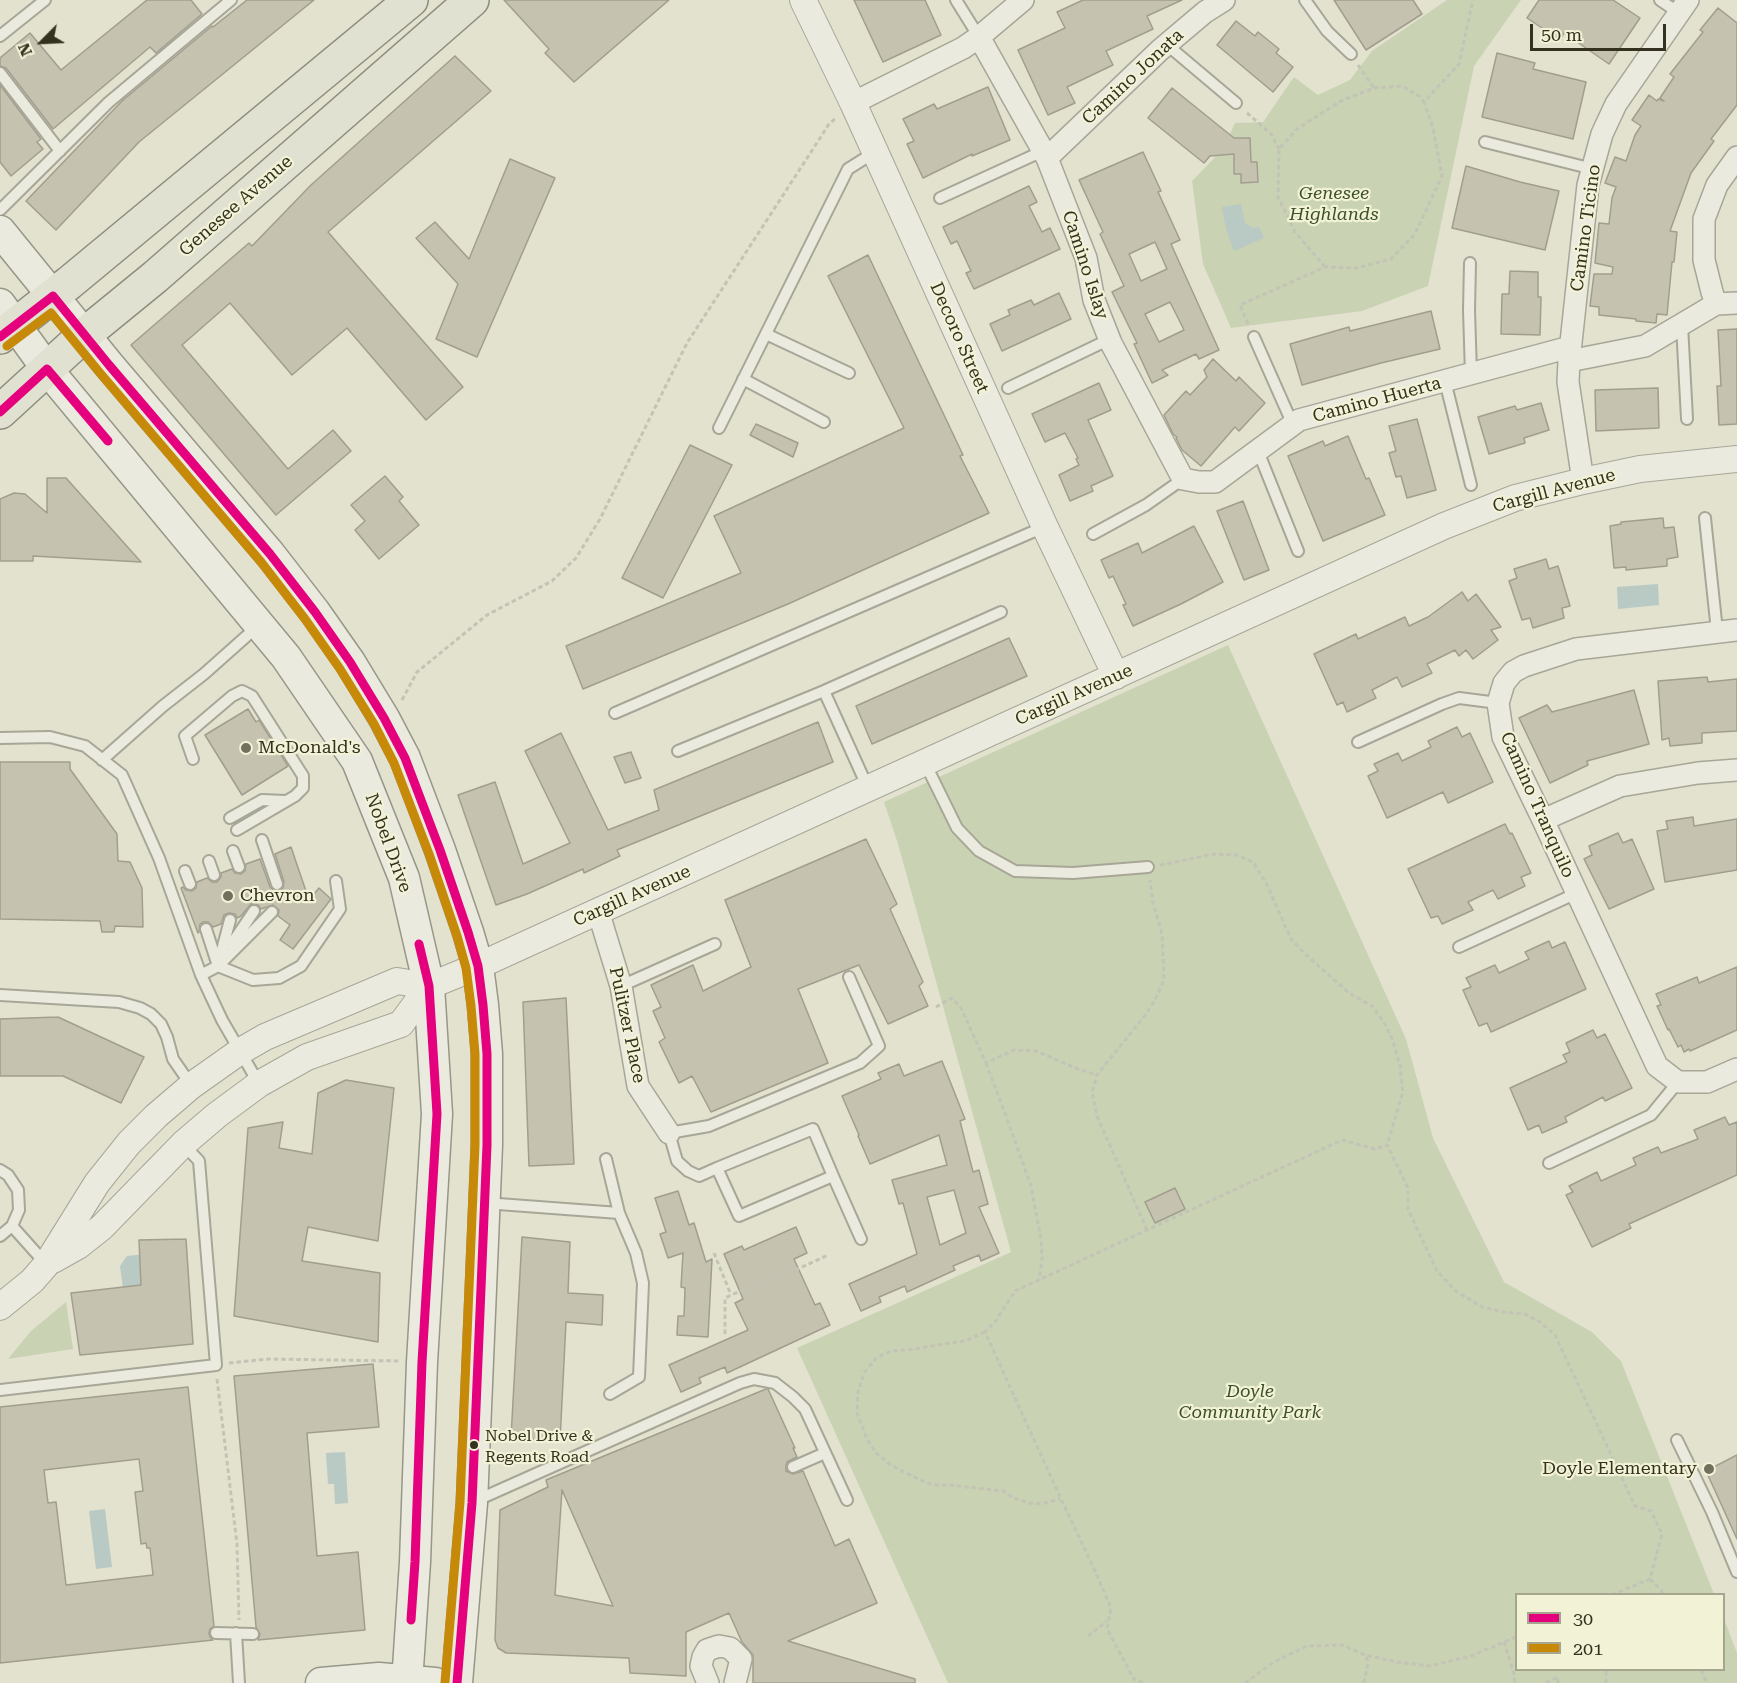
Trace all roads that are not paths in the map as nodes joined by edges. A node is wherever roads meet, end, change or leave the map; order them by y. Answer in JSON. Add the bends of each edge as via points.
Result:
{"nodes":[{"id":1,"x":45,"y":0,"type":"edge"},
{"id":2,"x":231,"y":0,"type":"edge"},
{"id":3,"x":411,"y":0,"type":"edge"},
{"id":4,"x":472,"y":0,"type":"edge"},
{"id":5,"x":803,"y":0,"type":"edge"},
{"id":6,"x":956,"y":0,"type":"edge"},
{"id":7,"x":1023,"y":0,"type":"edge"},
{"id":8,"x":1224,"y":0,"type":"edge"},
{"id":9,"x":1305,"y":0,"type":"edge"},
{"id":10,"x":1660,"y":0,"type":"edge"},
{"id":11,"x":1683,"y":7,"type":"edge"},
{"id":12,"x":0,"y":36,"type":"edge"},
{"id":13,"x":979,"y":37,"type":"junction"},
{"id":14,"x":1166,"y":44,"type":"junction"},
{"id":15,"x":1351,"y":54,"type":"road end"},
{"id":16,"x":0,"y":73,"type":"edge"},
{"id":17,"x":853,"y":103,"type":"junction"},
{"id":18,"x":1236,"y":103,"type":"road end"},
{"id":19,"x":1485,"y":142,"type":"dead end"},
{"id":20,"x":60,"y":150,"type":"junction"},
{"id":21,"x":875,"y":152,"type":"junction"},
{"id":22,"x":1045,"y":154,"type":"junction"},
{"id":23,"x":1737,"y":157,"type":"edge"},
{"id":24,"x":1593,"y":169,"type":"junction"},
{"id":25,"x":940,"y":198,"type":"dead end"},
{"id":26,"x":0,"y":210,"type":"edge"},
{"id":27,"x":0,"y":231,"type":"edge"},
{"id":28,"x":1470,"y":262,"type":"dead end"},
{"id":29,"x":53,"y":296,"type":"junction"},
{"id":30,"x":1727,"y":304,"type":"edge"},
{"id":31,"x":5,"y":323,"type":"edge"},
{"id":32,"x":1682,"y":324,"type":"junction"},
{"id":33,"x":766,"y":334,"type":"junction"},
{"id":34,"x":84,"y":335,"type":"junction"},
{"id":35,"x":1254,"y":337,"type":"road end"},
{"id":36,"x":1110,"y":339,"type":"junction"},
{"id":37,"x":1570,"y":354,"type":"junction"},
{"id":38,"x":47,"y":369,"type":"junction"},
{"id":39,"x":849,"y":373,"type":"dead end"},
{"id":40,"x":1471,"y":374,"type":"junction"},
{"id":41,"x":743,"y":380,"type":"junction"},
{"id":42,"x":1445,"y":381,"type":"junction"},
{"id":43,"x":1008,"y":388,"type":"dead end"},
{"id":44,"x":0,"y":412,"type":"edge"},
{"id":45,"x":1687,"y":419,"type":"dead end"},
{"id":46,"x":824,"y":422,"type":"dead end"},
{"id":47,"x":1293,"y":425,"type":"junction"},
{"id":48,"x":719,"y":428,"type":"dead end"},
{"id":49,"x":1258,"y":451,"type":"junction"},
{"id":50,"x":1737,"y":459,"type":"edge"},
{"id":51,"x":1191,"y":481,"type":"junction"},
{"id":52,"x":1583,"y":481,"type":"junction"},
{"id":53,"x":1471,"y":485,"type":"dead end"},
{"id":54,"x":1705,"y":518,"type":"dead end"},
{"id":55,"x":1045,"y":527,"type":"junction"},
{"id":56,"x":1093,"y":534,"type":"dead end"},
{"id":57,"x":1299,"y":551,"type":"dead end"},
{"id":58,"x":1001,"y":612,"type":"dead end"},
{"id":59,"x":260,"y":624,"type":"junction"},
{"id":60,"x":1727,"y":631,"type":"edge"},
{"id":61,"x":1116,"y":676,"type":"junction"},
{"id":62,"x":824,"y":691,"type":"junction"},
{"id":63,"x":1498,"y":703,"type":"junction"},
{"id":64,"x":615,"y":713,"type":"dead end"},
{"id":65,"x":0,"y":738,"type":"edge"},
{"id":66,"x":1358,"y":742,"type":"dead end"},
{"id":67,"x":678,"y":751,"type":"dead end"},
{"id":68,"x":193,"y":759,"type":"dead end"},
{"id":69,"x":102,"y":760,"type":"junction"},
{"id":70,"x":925,"y":762,"type":"junction"},
{"id":71,"x":1737,"y":770,"type":"edge"},
{"id":72,"x":868,"y":789,"type":"junction"},
{"id":73,"x":286,"y":801,"type":"junction"},
{"id":74,"x":230,"y":818,"type":"dead end"},
{"id":75,"x":1543,"y":820,"type":"junction"},
{"id":76,"x":237,"y":830,"type":"dead end"},
{"id":77,"x":262,"y":840,"type":"dead end"},
{"id":78,"x":233,"y":851,"type":"dead end"},
{"id":79,"x":209,"y":861,"type":"dead end"},
{"id":80,"x":239,"y":867,"type":"dead end"},
{"id":81,"x":1148,"y":867,"type":"road end"},
{"id":82,"x":185,"y":871,"type":"dead end"},
{"id":83,"x":214,"y":875,"type":"dead end"},
{"id":84,"x":336,"y":881,"type":"dead end"},
{"id":85,"x":190,"y":884,"type":"dead end"},
{"id":86,"x":277,"y":884,"type":"dead end"},
{"id":87,"x":1577,"y":893,"type":"junction"},
{"id":88,"x":254,"y":911,"type":"dead end"},
{"id":89,"x":598,"y":911,"type":"junction"},
{"id":90,"x":272,"y":912,"type":"dead end"},
{"id":91,"x":230,"y":920,"type":"dead end"},
{"id":92,"x":206,"y":929,"type":"dead end"},
{"id":93,"x":715,"y":944,"type":"dead end"},
{"id":94,"x":1459,"y":946,"type":"dead end"},
{"id":95,"x":218,"y":966,"type":"junction"},
{"id":96,"x":478,"y":966,"type":"junction"},
{"id":97,"x":201,"y":975,"type":"junction"},
{"id":98,"x":849,"y":977,"type":"dead end"},
{"id":99,"x":429,"y":986,"type":"junction"},
{"id":100,"x":621,"y":986,"type":"junction"},
{"id":101,"x":0,"y":995,"type":"edge"},
{"id":102,"x":239,"y":1052,"type":"junction"},
{"id":103,"x":1737,"y":1069,"type":"edge"},
{"id":104,"x":1678,"y":1082,"type":"junction"},
{"id":105,"x":259,"y":1084,"type":"junction"},
{"id":106,"x":191,"y":1086,"type":"junction"},
{"id":107,"x":669,"y":1133,"type":"junction"},
{"id":108,"x":183,"y":1144,"type":"junction"},
{"id":109,"x":606,"y":1159,"type":"dead end"},
{"id":110,"x":1549,"y":1163,"type":"dead end"},
{"id":111,"x":717,"y":1168,"type":"junction"},
{"id":112,"x":0,"y":1170,"type":"edge"},
{"id":113,"x":833,"y":1176,"type":"junction"},
{"id":114,"x":485,"y":1203,"type":"junction"},
{"id":115,"x":619,"y":1214,"type":"junction"},
{"id":116,"x":12,"y":1226,"type":"junction"},
{"id":117,"x":0,"y":1236,"type":"edge"},
{"id":118,"x":861,"y":1239,"type":"dead end"},
{"id":119,"x":46,"y":1264,"type":"junction"},
{"id":120,"x":0,"y":1307,"type":"edge"},
{"id":121,"x":0,"y":1390,"type":"edge"},
{"id":122,"x":610,"y":1394,"type":"dead end"},
{"id":123,"x":1677,"y":1440,"type":"dead end"},
{"id":124,"x":825,"y":1453,"type":"junction"},
{"id":125,"x":793,"y":1467,"type":"dead end"},
{"id":126,"x":847,"y":1500,"type":"dead end"},
{"id":127,"x":472,"y":1503,"type":"junction"},
{"id":128,"x":1737,"y":1572,"type":"edge"},
{"id":129,"x":238,"y":1630,"type":"junction"},
{"id":130,"x":216,"y":1633,"type":"dead end"},
{"id":131,"x":253,"y":1634,"type":"dead end"},
{"id":132,"x":416,"y":1682,"type":"edge"},
{"id":133,"x":239,"y":1683,"type":"edge"},
{"id":134,"x":321,"y":1683,"type":"edge"},
{"id":135,"x":457,"y":1683,"type":"edge"},
{"id":136,"x":708,"y":1683,"type":"edge"},
{"id":137,"x":735,"y":1683,"type":"edge"}],
"edges":[{"from":1,"to":12,"type":"lane"},
{"from":2,"to":20,"type":"lane","via":[[109,102]]},
{"from":3,"to":29,"type":"main road"},
{"from":4,"to":34,"type":"main road","name":"Genesee Avenue"},
{"from":5,"to":17,"type":"street","name":"Decoro Street"},
{"from":6,"to":13,"type":"lane"},
{"from":7,"to":13,"type":"street"},
{"from":8,"to":14,"type":"street","name":"Camino Jonata"},
{"from":9,"to":15,"type":"lane","via":[[1327,31]]},
{"from":10,"to":11,"type":"lane"},
{"from":11,"to":24,"type":"street","name":"Camino Ticino","via":[[1616,104],[1602,134]]},
{"from":13,"to":17,"type":"street"},
{"from":13,"to":22,"type":"street","name":"Camino Islay"},
{"from":14,"to":18,"type":"lane"},
{"from":14,"to":22,"type":"street","name":"Camino Jonata"},
{"from":16,"to":20,"type":"lane"},
{"from":17,"to":21,"type":"street","name":"Decoro Street"},
{"from":19,"to":24,"type":"lane"},
{"from":20,"to":26,"type":"lane"},
{"from":21,"to":33,"type":"lane","via":[[848,169]]},
{"from":21,"to":55,"type":"street","name":"Decoro Street"},
{"from":22,"to":25,"type":"lane"},
{"from":22,"to":36,"type":"street","name":"Camino Islay","via":[[1086,258],[1094,300]]},
{"from":23,"to":30,"type":"street","via":[[1717,185],[1704,219],[1704,260],[1712,292]]},
{"from":24,"to":37,"type":"street","name":"Camino Ticino"},
{"from":27,"to":29,"type":"main road"},
{"from":28,"to":40,"type":"lane"},
{"from":29,"to":31,"type":"main road"},
{"from":29,"to":34,"type":"main road"},
{"from":30,"to":32,"type":"street","name":"Camino Huerta"},
{"from":31,"to":38,"type":"main road","name":"Nobel Drive"},
{"from":32,"to":37,"type":"street","name":"Camino Huerta","via":[[1645,346]]},
{"from":32,"to":45,"type":"lane"},
{"from":33,"to":39,"type":"lane"},
{"from":33,"to":41,"type":"lane"},
{"from":34,"to":38,"type":"main road","name":"Genesee Avenue"},
{"from":34,"to":96,"type":"main road","via":[[270,554],[350,662],[405,758]]},
{"from":35,"to":47,"type":"lane"},
{"from":36,"to":43,"type":"lane"},
{"from":36,"to":51,"type":"street","name":"Camino Islay"},
{"from":37,"to":40,"type":"street","name":"Camino Huerta"},
{"from":37,"to":52,"type":"street","name":"Camino Ticino","via":[[1568,382]]},
{"from":38,"to":44,"type":"main road","name":"Genesee Avenue"},
{"from":38,"to":59,"type":"main road","name":"Nobel Drive"},
{"from":40,"to":42,"type":"street","name":"Camino Huerta"},
{"from":41,"to":46,"type":"lane"},
{"from":41,"to":48,"type":"lane"},
{"from":42,"to":47,"type":"street","name":"Camino Huerta","via":[[1299,420]]},
{"from":42,"to":53,"type":"lane"},
{"from":47,"to":49,"type":"street","name":"Camino Huerta"},
{"from":49,"to":51,"type":"street","name":"Camino Huerta","via":[[1215,482]]},
{"from":49,"to":57,"type":"lane"},
{"from":50,"to":52,"type":"street","name":"Cargill Avenue","via":[[1640,469]]},
{"from":51,"to":56,"type":"lane"},
{"from":52,"to":61,"type":"street","name":"Cargill Avenue","via":[[1515,498],[1444,526]]},
{"from":54,"to":60,"type":"lane"},
{"from":55,"to":61,"type":"street","name":"Decoro Street"},
{"from":55,"to":64,"type":"lane"},
{"from":58,"to":62,"type":"lane"},
{"from":59,"to":69,"type":"lane"},
{"from":59,"to":99,"type":"main road","name":"Nobel Drive","via":[[357,761],[404,878]]},
{"from":60,"to":63,"type":"street","via":[[1575,649],[1513,672],[1504,683]]},
{"from":61,"to":70,"type":"street","name":"Cargill Avenue"},
{"from":62,"to":67,"type":"lane"},
{"from":62,"to":72,"type":"lane"},
{"from":63,"to":66,"type":"lane","via":[[1459,698]]},
{"from":63,"to":75,"type":"street","name":"Camino Tranquilo","via":[[1503,738]]},
{"from":65,"to":69,"type":"lane","via":[[50,737],[85,746]]},
{"from":68,"to":73,"type":"lane","via":[[185,736],[242,691],[252,696],[303,776],[303,788]]},
{"from":69,"to":97,"type":"lane","via":[[122,775],[159,858]]},
{"from":70,"to":72,"type":"street","name":"Cargill Avenue"},
{"from":70,"to":81,"type":"lane","via":[[957,828],[979,850],[1015,871],[1073,873]]},
{"from":71,"to":75,"type":"street","via":[[1620,786]]},
{"from":72,"to":89,"type":"street","name":"Cargill Avenue"},
{"from":73,"to":74,"type":"lane","via":[[262,800]]},
{"from":73,"to":76,"type":"lane"},
{"from":75,"to":87,"type":"street","name":"Camino Tranquilo"},
{"from":77,"to":86,"type":"lane"},
{"from":78,"to":80,"type":"lane"},
{"from":79,"to":83,"type":"lane"},
{"from":82,"to":85,"type":"lane"},
{"from":84,"to":95,"type":"lane","via":[[340,909],[301,966],[279,978],[253,980]]},
{"from":87,"to":94,"type":"lane"},
{"from":87,"to":104,"type":"street","name":"Camino Tranquilo","via":[[1657,1066]]},
{"from":88,"to":95,"type":"lane"},
{"from":89,"to":96,"type":"street","name":"Cargill Avenue"},
{"from":89,"to":100,"type":"street","name":"Pulitzer Place"},
{"from":90,"to":95,"type":"lane"},
{"from":91,"to":95,"type":"lane"},
{"from":92,"to":95,"type":"lane"},
{"from":93,"to":100,"type":"lane"},
{"from":95,"to":97,"type":"lane"},
{"from":96,"to":99,"type":"street","name":"Cargill Avenue"},
{"from":96,"to":114,"type":"main road","via":[[487,1054]]},
{"from":97,"to":102,"type":"lane"},
{"from":98,"to":107,"type":"lane","via":[[879,1046],[860,1063],[709,1126]]},
{"from":99,"to":102,"type":"street","via":[[397,981]]},
{"from":99,"to":105,"type":"street","via":[[401,1024],[308,1057]]},
{"from":99,"to":132,"type":"main road","name":"Nobel Drive","via":[[437,1114],[422,1362],[415,1562]]},
{"from":100,"to":107,"type":"street","name":"Pulitzer Place","via":[[638,1086]]},
{"from":101,"to":106,"type":"lane","via":[[119,1002],[140,1008],[161,1024],[172,1059]]},
{"from":102,"to":105,"type":"lane"},
{"from":102,"to":106,"type":"street"},
{"from":103,"to":104,"type":"street","via":[[1707,1082]]},
{"from":104,"to":110,"type":"lane","via":[[1651,1115]]},
{"from":105,"to":108,"type":"street"},
{"from":106,"to":119,"type":"street","via":[[129,1143],[92,1191]]},
{"from":107,"to":111,"type":"lane","via":[[677,1161],[688,1171],[699,1176]]},
{"from":108,"to":119,"type":"street","via":[[102,1227]]},
{"from":108,"to":121,"type":"lane","via":[[199,1161],[216,1365]]},
{"from":109,"to":115,"type":"lane"},
{"from":111,"to":113,"type":"lane","via":[[813,1129]]},
{"from":111,"to":113,"type":"lane","via":[[739,1216]]},
{"from":112,"to":116,"type":"lane","via":[[18,1190],[19,1210]]},
{"from":113,"to":118,"type":"lane"},
{"from":114,"to":115,"type":"lane"},
{"from":114,"to":127,"type":"main road"},
{"from":115,"to":122,"type":"lane","via":[[636,1253],[643,1283],[640,1366],[639,1377]]},
{"from":116,"to":117,"type":"lane"},
{"from":116,"to":119,"type":"lane"},
{"from":119,"to":120,"type":"street"},
{"from":123,"to":128,"type":"lane"},
{"from":124,"to":125,"type":"lane"},
{"from":124,"to":126,"type":"lane"},
{"from":124,"to":127,"type":"lane","via":[[805,1409],[775,1383],[753,1379]]},
{"from":127,"to":135,"type":"main road"},
{"from":129,"to":130,"type":"lane"},
{"from":129,"to":131,"type":"lane"},
{"from":129,"to":133,"type":"lane"},
{"from":132,"to":134,"type":"main road","via":[[379,1678]]},
{"from":136,"to":137,"type":"street","via":[[701,1666],[703,1657],[707,1650],[719,1646],[730,1648],[741,1659]]}]}
